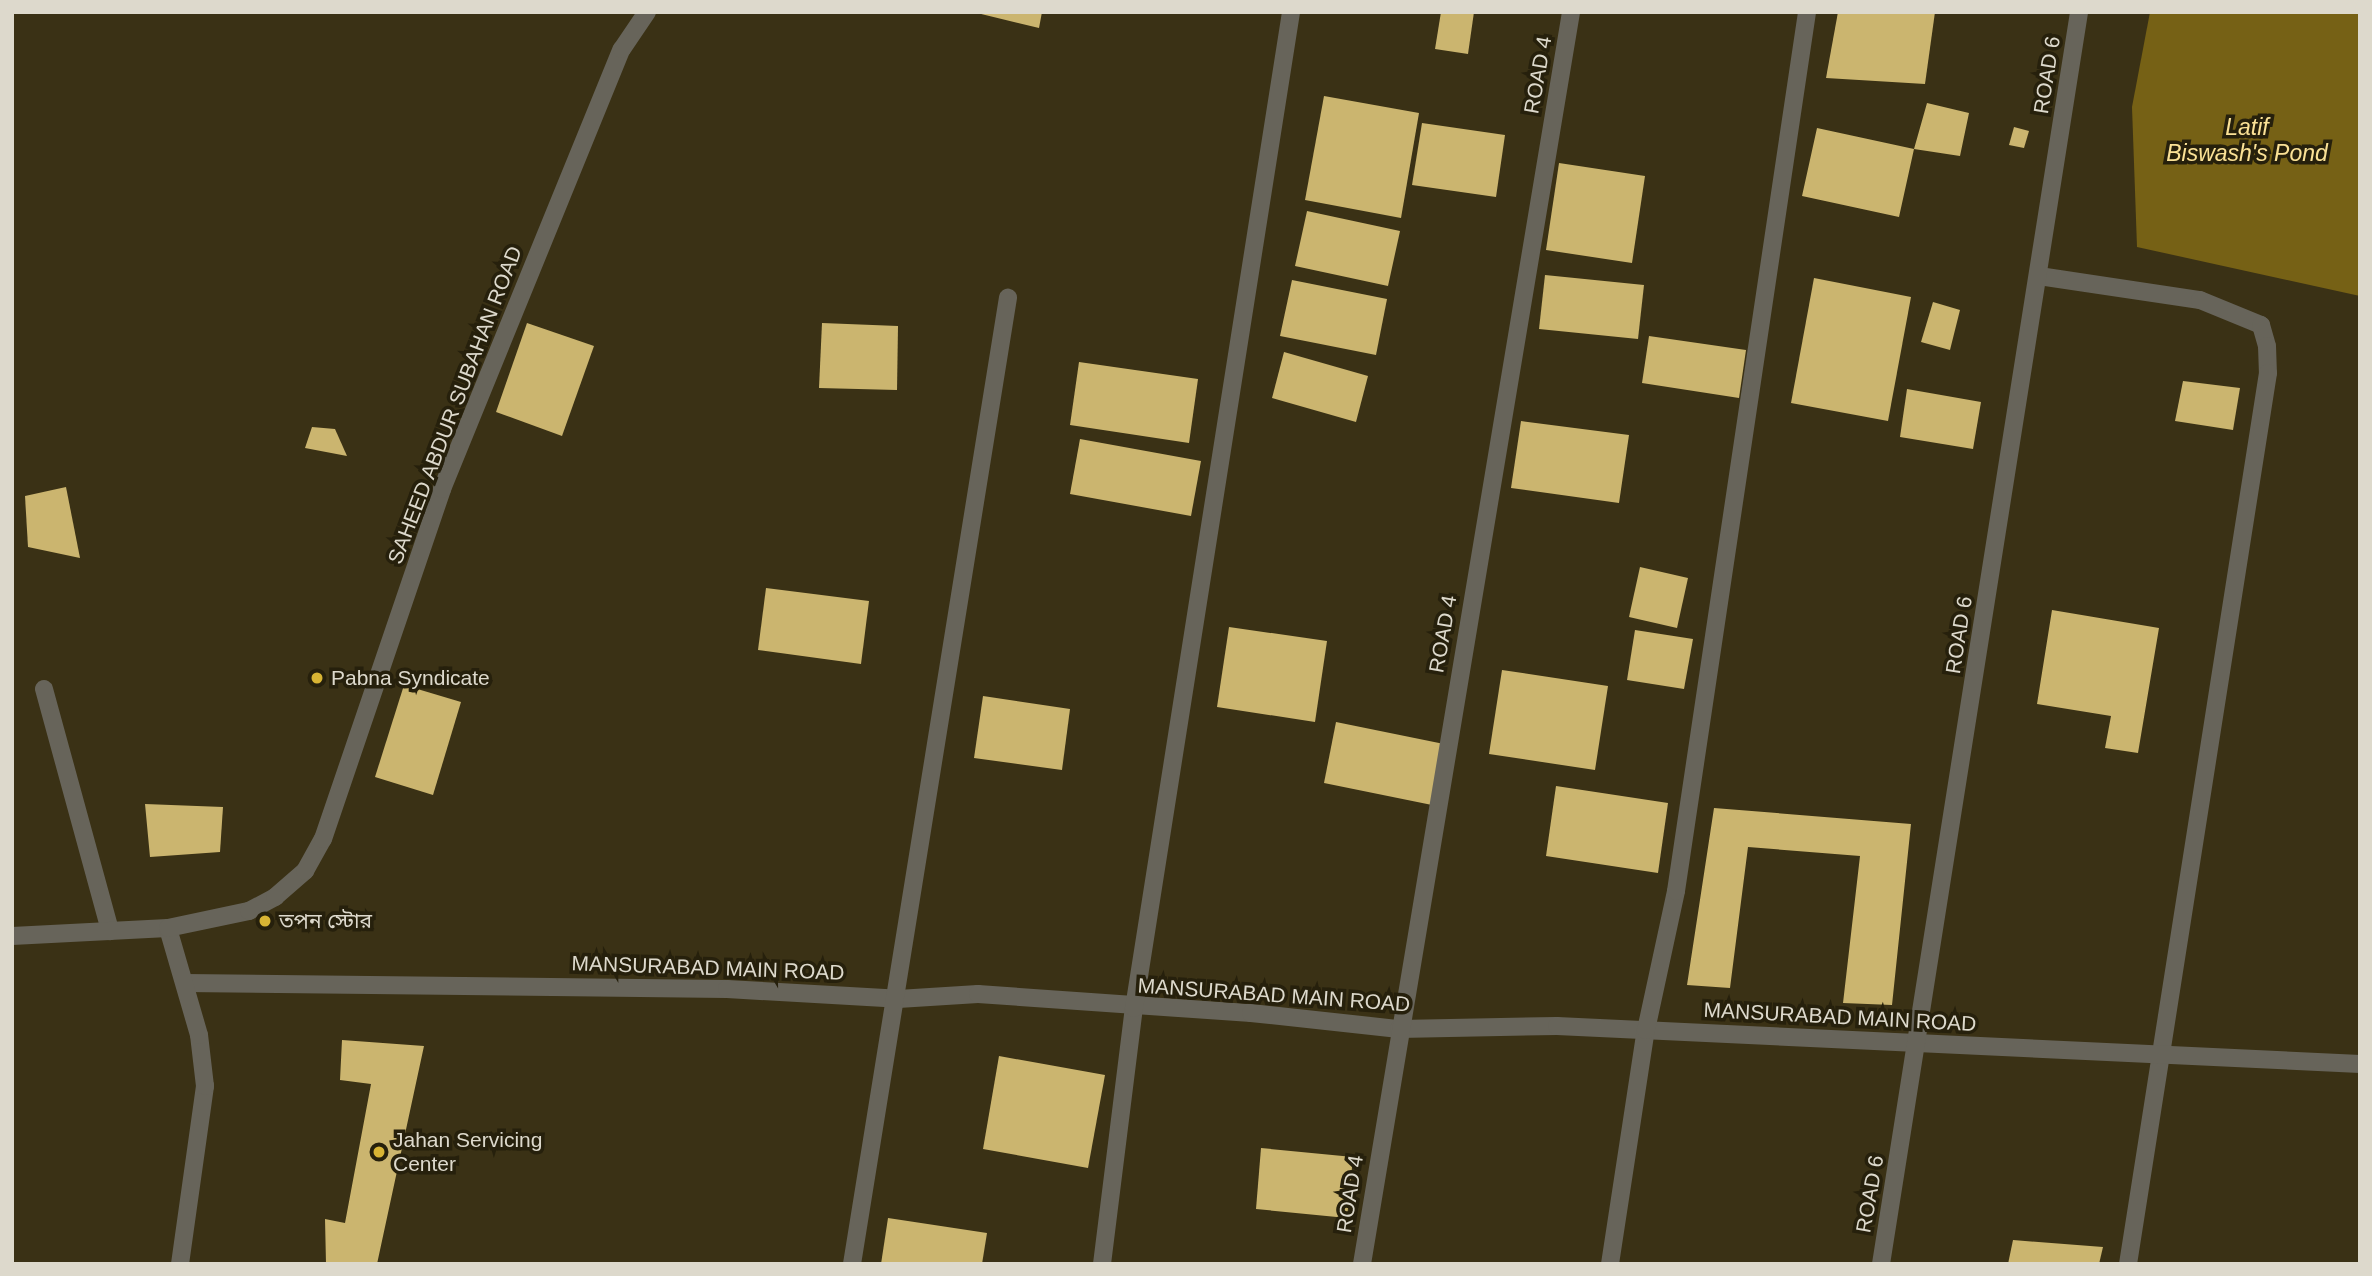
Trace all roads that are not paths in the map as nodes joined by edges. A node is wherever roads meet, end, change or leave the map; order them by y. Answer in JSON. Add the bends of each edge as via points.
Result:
{"nodes":[{"id":1,"x":647,"y":12,"type":"edge"},
{"id":2,"x":1291,"y":12,"type":"edge"},
{"id":3,"x":1571,"y":12,"type":"edge"},
{"id":4,"x":1807,"y":12,"type":"edge"},
{"id":5,"x":2079,"y":12,"type":"edge"},
{"id":6,"x":2039,"y":276,"type":"junction"},
{"id":7,"x":1008,"y":298,"type":"dead end"},
{"id":8,"x":44,"y":689,"type":"dead end"},
{"id":9,"x":168,"y":928,"type":"junction"},
{"id":10,"x":110,"y":931,"type":"junction"},
{"id":11,"x":12,"y":936,"type":"edge"},
{"id":12,"x":185,"y":983,"type":"junction"},
{"id":13,"x":898,"y":999,"type":"junction"},
{"id":14,"x":1134,"y":1008,"type":"junction"},
{"id":15,"x":1399,"y":1029,"type":"junction"},
{"id":16,"x":1646,"y":1030,"type":"junction"},
{"id":17,"x":1918,"y":1046,"type":"junction"},
{"id":18,"x":2158,"y":1053,"type":"junction"},
{"id":19,"x":2360,"y":1064,"type":"edge"},
{"id":20,"x":180,"y":1264,"type":"edge"},
{"id":21,"x":852,"y":1264,"type":"edge"},
{"id":22,"x":1102,"y":1264,"type":"edge"},
{"id":23,"x":1362,"y":1264,"type":"edge"},
{"id":24,"x":1611,"y":1264,"type":"edge"},
{"id":25,"x":1881,"y":1264,"type":"edge"},
{"id":26,"x":2127,"y":1264,"type":"edge"}],
"edges":[{"from":1,"to":9,"type":"street","name":"SAHEED ABDUR SUBAHAN ROAD","via":[[622,49],[442,489],[323,839],[305,871],[258,906]]},
{"from":2,"to":14,"type":"street"},
{"from":3,"to":15,"type":"street","name":"ROAD 4"},
{"from":4,"to":16,"type":"street","via":[[1676,891]]},
{"from":5,"to":6,"type":"street","name":"ROAD 6"},
{"from":6,"to":17,"type":"street","name":"ROAD 6"},
{"from":6,"to":18,"type":"street","via":[[2200,300],[2262,325],[2267,346],[2268,373]]},
{"from":7,"to":13,"type":"street"},
{"from":8,"to":10,"type":"street"},
{"from":9,"to":10,"type":"street","name":"SAHEED ABDUR SUBAHAN ROAD"},
{"from":9,"to":12,"type":"street"},
{"from":10,"to":11,"type":"street","name":"SAHEED ABDUR SUBAHAN ROAD"},
{"from":12,"to":13,"type":"street","name":"MANSURABAD MAIN ROAD","via":[[727,989]]},
{"from":12,"to":20,"type":"street","via":[[199,1035],[205,1086]]},
{"from":13,"to":14,"type":"street","name":"MANSURABAD MAIN ROAD","via":[[978,994]]},
{"from":13,"to":21,"type":"street"},
{"from":14,"to":15,"type":"street","name":"MANSURABAD MAIN ROAD","via":[[1251,1013]]},
{"from":14,"to":22,"type":"street"},
{"from":15,"to":16,"type":"street","name":"MANSURABAD MAIN ROAD","via":[[1557,1026]]},
{"from":15,"to":23,"type":"street","name":"ROAD 4"},
{"from":16,"to":17,"type":"street","name":"MANSURABAD MAIN ROAD"},
{"from":16,"to":24,"type":"street"},
{"from":17,"to":18,"type":"street","name":"MANSURABAD MAIN ROAD"},
{"from":17,"to":25,"type":"street","name":"ROAD 6"},
{"from":18,"to":19,"type":"street","name":"MANSURABAD MAIN ROAD"},
{"from":18,"to":26,"type":"street"}]}
